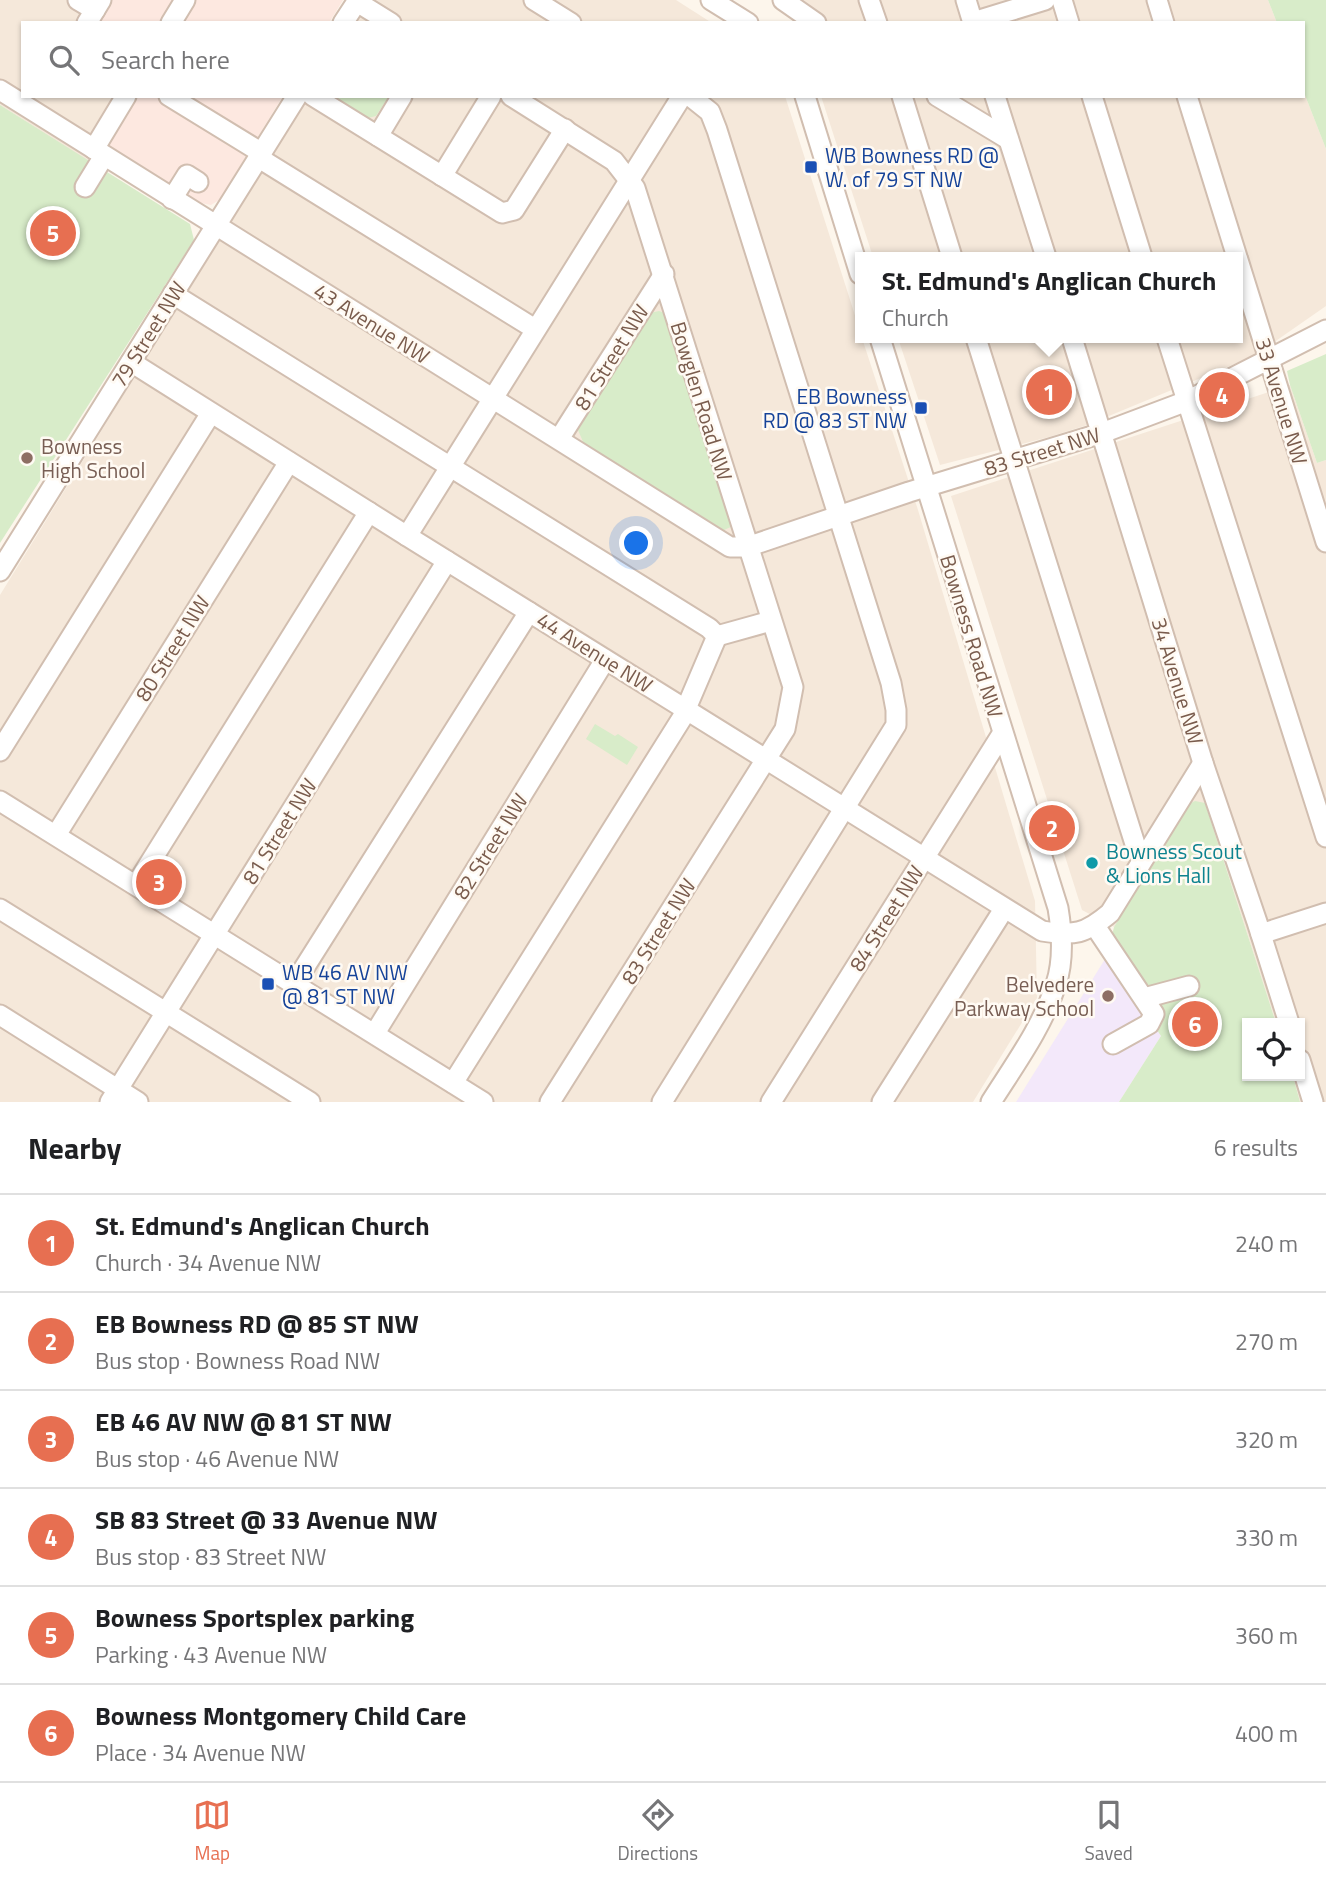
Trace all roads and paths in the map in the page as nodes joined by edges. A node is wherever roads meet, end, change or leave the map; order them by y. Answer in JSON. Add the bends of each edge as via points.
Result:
{"nodes":[{"id":1,"x":186,"y":0,"type":"edge"},
{"id":2,"x":534,"y":0,"type":"edge"},
{"id":3,"x":711,"y":0,"type":"edge"},
{"id":4,"x":783,"y":0,"type":"edge"},
{"id":5,"x":869,"y":0,"type":"edge"},
{"id":6,"x":966,"y":0,"type":"edge"},
{"id":7,"x":1045,"y":0,"type":"edge"},
{"id":8,"x":1062,"y":0,"type":"edge"},
{"id":9,"x":1157,"y":0,"type":"edge"},
{"id":10,"x":357,"y":1,"type":"edge"},
{"id":11,"x":736,"y":20,"type":"edge"},
{"id":12,"x":173,"y":21,"type":"edge"},
{"id":13,"x":344,"y":21,"type":"edge"},
{"id":14,"x":388,"y":21,"type":"edge"},
{"id":15,"x":568,"y":21,"type":"edge"},
{"id":16,"x":813,"y":21,"type":"edge"},
{"id":17,"x":876,"y":21,"type":"edge"},
{"id":18,"x":972,"y":21,"type":"edge"},
{"id":19,"x":979,"y":21,"type":"edge"},
{"id":20,"x":1068,"y":21,"type":"edge"},
{"id":21,"x":1163,"y":21,"type":"edge"},
{"id":22,"x":0,"y":90,"type":"edge"},
{"id":23,"x":125,"y":98,"type":"edge"},
{"id":24,"x":173,"y":98,"type":"edge"},
{"id":25,"x":296,"y":98,"type":"edge"},
{"id":26,"x":316,"y":98,"type":"edge"},
{"id":27,"x":401,"y":98,"type":"edge"},
{"id":28,"x":490,"y":98,"type":"edge"},
{"id":29,"x":514,"y":98,"type":"edge"},
{"id":30,"x":681,"y":98,"type":"edge"},
{"id":31,"x":693,"y":98,"type":"edge"},
{"id":32,"x":806,"y":98,"type":"edge"},
{"id":33,"x":903,"y":98,"type":"edge"},
{"id":34,"x":940,"y":98,"type":"edge"},
{"id":35,"x":996,"y":98,"type":"edge"},
{"id":36,"x":1093,"y":98,"type":"edge"},
{"id":37,"x":1188,"y":98,"type":"edge"},
{"id":38,"x":565,"y":129,"type":"junction"},
{"id":39,"x":378,"y":136,"type":"junction"},
{"id":40,"x":1008,"y":139,"type":"junction"},
{"id":41,"x":99,"y":152,"type":"junction"},
{"id":42,"x":260,"y":156,"type":"junction"},
{"id":43,"x":443,"y":176,"type":"junction"},
{"id":44,"x":630,"y":179,"type":"junction"},
{"id":45,"x":198,"y":182,"type":"dead end"},
{"id":46,"x":85,"y":187,"type":"dead end"},
{"id":47,"x":172,"y":199,"type":"junction"},
{"id":48,"x":216,"y":225,"type":"junction"},
{"id":49,"x":950,"y":252,"type":"edge"},
{"id":50,"x":1044,"y":252,"type":"edge"},
{"id":51,"x":1140,"y":252,"type":"edge"},
{"id":52,"x":1236,"y":252,"type":"edge"},
{"id":53,"x":855,"y":258,"type":"edge"},
{"id":54,"x":664,"y":274,"type":"junction"},
{"id":55,"x":1243,"y":275,"type":"edge"},
{"id":56,"x":173,"y":294,"type":"junction"},
{"id":57,"x":535,"y":328,"type":"junction"},
{"id":58,"x":1326,"y":330,"type":"edge"},
{"id":59,"x":882,"y":343,"type":"edge"},
{"id":60,"x":978,"y":343,"type":"edge"},
{"id":61,"x":1074,"y":343,"type":"edge"},
{"id":62,"x":1169,"y":343,"type":"edge"},
{"id":63,"x":1269,"y":359,"type":"junction"},
{"id":64,"x":131,"y":362,"type":"junction"},
{"id":65,"x":492,"y":399,"type":"junction"},
{"id":66,"x":1187,"y":401,"type":"junction"},
{"id":67,"x":211,"y":413,"type":"junction"},
{"id":68,"x":1102,"y":433,"type":"junction"},
{"id":69,"x":559,"y":439,"type":"junction"},
{"id":70,"x":1016,"y":460,"type":"junction"},
{"id":71,"x":289,"y":462,"type":"junction"},
{"id":72,"x":449,"y":467,"type":"junction"},
{"id":73,"x":926,"y":487,"type":"junction"},
{"id":74,"x":369,"y":512,"type":"junction"},
{"id":75,"x":838,"y":515,"type":"junction"},
{"id":76,"x":407,"y":536,"type":"junction"},
{"id":77,"x":1326,"y":542,"type":"edge"},
{"id":78,"x":747,"y":547,"type":"junction"},
{"id":79,"x":447,"y":561,"type":"junction"},
{"id":80,"x":0,"y":571,"type":"edge"},
{"id":81,"x":529,"y":612,"type":"junction"},
{"id":82,"x":771,"y":621,"type":"junction"},
{"id":83,"x":717,"y":636,"type":"junction"},
{"id":84,"x":605,"y":660,"type":"junction"},
{"id":85,"x":687,"y":709,"type":"junction"},
{"id":86,"x":1002,"y":734,"type":"junction"},
{"id":87,"x":0,"y":751,"type":"edge"},
{"id":88,"x":766,"y":760,"type":"junction"},
{"id":89,"x":1203,"y":763,"type":"junction"},
{"id":90,"x":0,"y":801,"type":"edge"},
{"id":91,"x":845,"y":809,"type":"junction"},
{"id":92,"x":56,"y":835,"type":"junction"},
{"id":93,"x":1326,"y":837,"type":"edge"},
{"id":94,"x":924,"y":858,"type":"junction"},
{"id":95,"x":1143,"y":859,"type":"junction"},
{"id":96,"x":136,"y":885,"type":"junction"},
{"id":97,"x":0,"y":909,"type":"edge"},
{"id":98,"x":1004,"y":909,"type":"junction"},
{"id":99,"x":1326,"y":913,"type":"edge"},
{"id":100,"x":1094,"y":926,"type":"junction"},
{"id":101,"x":215,"y":933,"type":"junction"},
{"id":102,"x":1062,"y":934,"type":"junction"},
{"id":103,"x":1261,"y":934,"type":"junction"},
{"id":104,"x":294,"y":984,"type":"junction"},
{"id":105,"x":1189,"y":986,"type":"dead end"},
{"id":106,"x":1144,"y":998,"type":"junction"},
{"id":107,"x":166,"y":1012,"type":"junction"},
{"id":108,"x":0,"y":1016,"type":"edge"},
{"id":109,"x":1287,"y":1018,"type":"edge"},
{"id":110,"x":374,"y":1033,"type":"junction"},
{"id":111,"x":1112,"y":1044,"type":"dead end"},
{"id":112,"x":1305,"y":1076,"type":"edge"},
{"id":113,"x":453,"y":1083,"type":"junction"},
{"id":114,"x":114,"y":1096,"type":"edge"},
{"id":115,"x":138,"y":1102,"type":"edge"},
{"id":116,"x":310,"y":1102,"type":"edge"},
{"id":117,"x":483,"y":1102,"type":"edge"},
{"id":118,"x":550,"y":1102,"type":"edge"},
{"id":119,"x":662,"y":1102,"type":"edge"},
{"id":120,"x":771,"y":1102,"type":"edge"},
{"id":121,"x":882,"y":1102,"type":"edge"},
{"id":122,"x":991,"y":1102,"type":"edge"},
{"id":123,"x":1313,"y":1102,"type":"edge"}],
"edges":[{"from":1,"to":12,"type":"street"},
{"from":2,"to":15,"type":"street"},
{"from":3,"to":11,"type":"street"},
{"from":4,"to":16,"type":"street"},
{"from":5,"to":17,"type":"street"},
{"from":6,"to":18,"type":"street"},
{"from":7,"to":19,"type":"street"},
{"from":8,"to":20,"type":"street"},
{"from":9,"to":21,"type":"street"},
{"from":10,"to":13,"type":"street"},
{"from":10,"to":14,"type":"street"},
{"from":22,"to":41,"type":"street","name":"43 Avenue NW"},
{"from":23,"to":41,"type":"street"},
{"from":24,"to":42,"type":"street"},
{"from":25,"to":42,"type":"street","name":"79 Street NW"},
{"from":26,"to":39,"type":"street"},
{"from":27,"to":39,"type":"street"},
{"from":28,"to":43,"type":"street"},
{"from":29,"to":38,"type":"street","name":"Bowglen Road NW"},
{"from":30,"to":44,"type":"street"},
{"from":31,"to":75,"type":"street","via":[[710,112],[717,130]]},
{"from":32,"to":53,"type":"street"},
{"from":33,"to":49,"type":"street"},
{"from":34,"to":40,"type":"street"},
{"from":35,"to":40,"type":"street"},
{"from":36,"to":51,"type":"street"},
{"from":37,"to":52,"type":"street","name":"33 Avenue NW"},
{"from":38,"to":43,"type":"street","via":[[514,210],[502,213]]},
{"from":38,"to":44,"type":"street","name":"Bowglen Road NW","via":[[614,161]]},
{"from":39,"to":43,"type":"street"},
{"from":40,"to":50,"type":"street"},
{"from":41,"to":46,"type":"street"},
{"from":41,"to":47,"type":"street","name":"43 Avenue NW"},
{"from":42,"to":48,"type":"street","name":"79 Street NW"},
{"from":42,"to":57,"type":"street"},
{"from":44,"to":54,"type":"street","name":"Bowglen Road NW"},
{"from":44,"to":57,"type":"street"},
{"from":45,"to":47,"type":"street","via":[[187,175]]},
{"from":47,"to":48,"type":"street","name":"43 Avenue NW"},
{"from":48,"to":56,"type":"street","name":"79 Street NW"},
{"from":48,"to":65,"type":"street","name":"43 Avenue NW"},
{"from":54,"to":69,"type":"street","name":"81 Street NW"},
{"from":54,"to":78,"type":"street","name":"Bowglen Road NW"},
{"from":55,"to":63,"type":"street","name":"33 Avenue NW"},
{"from":56,"to":64,"type":"street","name":"79 Street NW"},
{"from":56,"to":72,"type":"street"},
{"from":57,"to":65,"type":"street"},
{"from":58,"to":63,"type":"street","name":"83 Street NW"},
{"from":59,"to":73,"type":"street","name":"Bowness Road NW"},
{"from":60,"to":70,"type":"street"},
{"from":61,"to":68,"type":"street","name":"34 Avenue NW"},
{"from":62,"to":66,"type":"street"},
{"from":63,"to":66,"type":"street","name":"83 Street NW"},
{"from":63,"to":77,"type":"street","name":"33 Avenue NW"},
{"from":64,"to":67,"type":"street","name":"44 Avenue NW"},
{"from":64,"to":80,"type":"street","name":"79 Street NW"},
{"from":65,"to":69,"type":"street","name":"43 Avenue NW"},
{"from":65,"to":72,"type":"street"},
{"from":66,"to":68,"type":"street","name":"83 Street NW"},
{"from":66,"to":93,"type":"street"},
{"from":67,"to":71,"type":"street","name":"44 Avenue NW"},
{"from":67,"to":87,"type":"street"},
{"from":68,"to":70,"type":"street","name":"83 Street NW"},
{"from":68,"to":89,"type":"street","name":"34 Avenue NW"},
{"from":69,"to":78,"type":"street","name":"43 Avenue NW","via":[[730,547]]},
{"from":70,"to":73,"type":"street","name":"83 Street NW"},
{"from":70,"to":95,"type":"street"},
{"from":71,"to":74,"type":"street","name":"44 Avenue NW"},
{"from":71,"to":92,"type":"street","name":"80 Street NW"},
{"from":72,"to":76,"type":"street"},
{"from":72,"to":83,"type":"street"},
{"from":73,"to":75,"type":"street","name":"83 Street NW"},
{"from":73,"to":86,"type":"street","name":"Bowness Road NW"},
{"from":74,"to":76,"type":"street","name":"44 Avenue NW"},
{"from":74,"to":96,"type":"street"},
{"from":75,"to":78,"type":"street","name":"83 Street NW"},
{"from":75,"to":91,"type":"street","via":[[896,710],[896,725]]},
{"from":76,"to":79,"type":"street","name":"44 Avenue NW"},
{"from":78,"to":82,"type":"street","name":"Bowglen Road NW"},
{"from":79,"to":81,"type":"street","name":"44 Avenue NW"},
{"from":79,"to":101,"type":"street","name":"81 Street NW"},
{"from":81,"to":84,"type":"street","name":"44 Avenue NW"},
{"from":81,"to":104,"type":"street"},
{"from":82,"to":83,"type":"street"},
{"from":82,"to":88,"type":"street","name":"Bowglen Road NW","via":[[793,687],[785,729]]},
{"from":83,"to":85,"type":"street"},
{"from":84,"to":85,"type":"street","name":"44 Avenue NW"},
{"from":84,"to":110,"type":"street","name":"82 Street NW"},
{"from":85,"to":88,"type":"street","name":"44 Avenue NW"},
{"from":85,"to":113,"type":"street"},
{"from":86,"to":94,"type":"street","name":"84 Street NW"},
{"from":86,"to":102,"type":"street","name":"Bowness Road NW","via":[[1058,908]]},
{"from":88,"to":91,"type":"street","name":"44 Avenue NW"},
{"from":88,"to":118,"type":"street","name":"83 Street NW"},
{"from":89,"to":95,"type":"street"},
{"from":89,"to":103,"type":"street","name":"34 Avenue NW"},
{"from":90,"to":92,"type":"street"},
{"from":91,"to":94,"type":"street","name":"44 Avenue NW"},
{"from":91,"to":119,"type":"street"},
{"from":92,"to":96,"type":"street"},
{"from":94,"to":98,"type":"street","name":"44 Avenue NW"},
{"from":94,"to":120,"type":"street","name":"84 Street NW"},
{"from":95,"to":100,"type":"street","via":[[1110,913]]},
{"from":96,"to":101,"type":"street"},
{"from":97,"to":107,"type":"street"},
{"from":98,"to":102,"type":"street","name":"44 Avenue NW","via":[[1042,931]]},
{"from":98,"to":121,"type":"street"},
{"from":99,"to":103,"type":"street"},
{"from":100,"to":102,"type":"street"},
{"from":100,"to":106,"type":"street"},
{"from":101,"to":104,"type":"street"},
{"from":101,"to":107,"type":"street","name":"81 Street NW"},
{"from":102,"to":122,"type":"street","name":"Bowness Road NW","via":[[1057,982],[1034,1034]]},
{"from":103,"to":109,"type":"street","name":"34 Avenue NW"},
{"from":104,"to":110,"type":"street"},
{"from":105,"to":106,"type":"street"},
{"from":106,"to":111,"type":"street","via":[[1154,1014],[1149,1024]]},
{"from":107,"to":114,"type":"street","name":"81 Street NW"},
{"from":107,"to":116,"type":"street"},
{"from":108,"to":114,"type":"street"},
{"from":110,"to":113,"type":"street"},
{"from":112,"to":123,"type":"street"},
{"from":113,"to":117,"type":"street"},
{"from":114,"to":115,"type":"street"}]}
